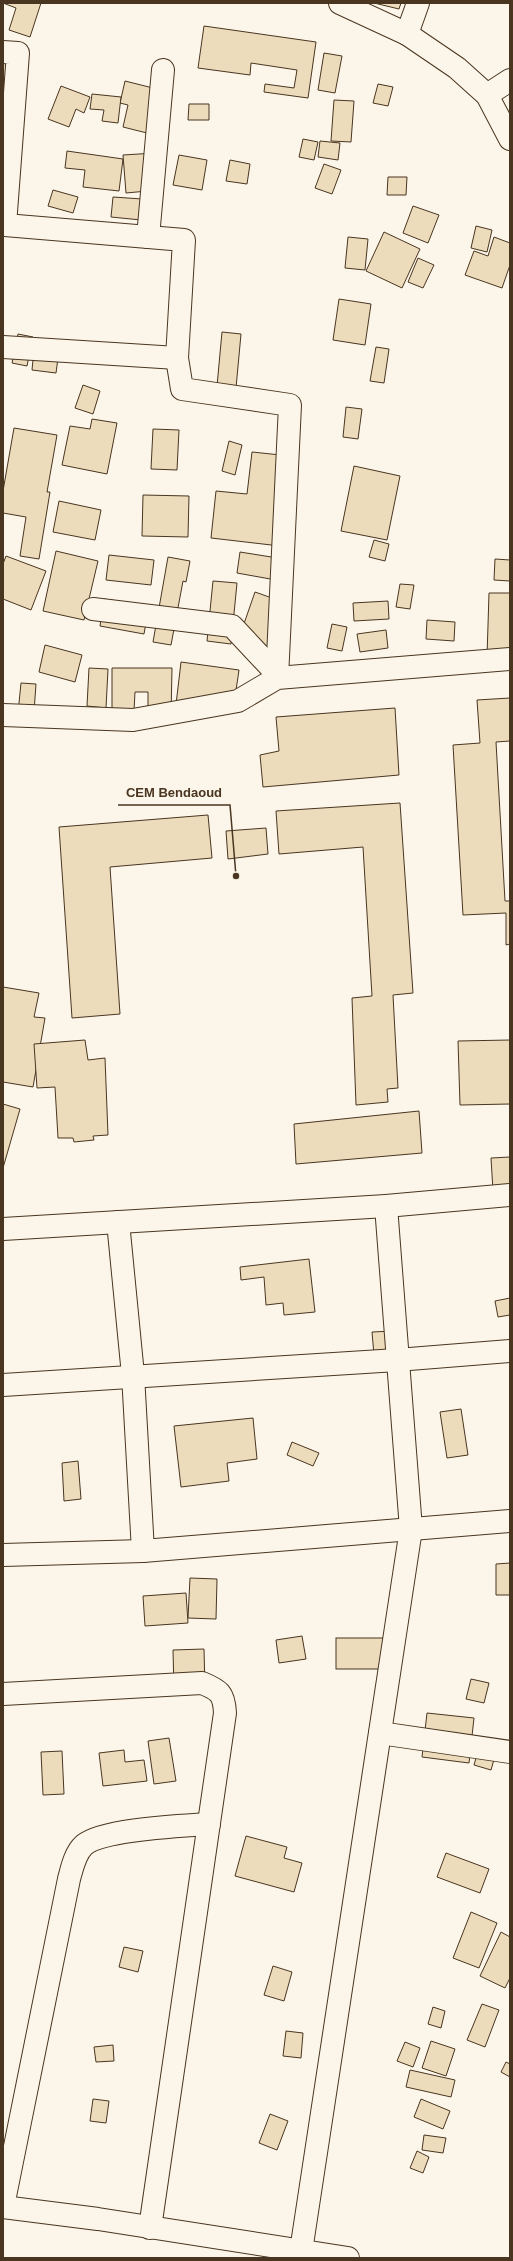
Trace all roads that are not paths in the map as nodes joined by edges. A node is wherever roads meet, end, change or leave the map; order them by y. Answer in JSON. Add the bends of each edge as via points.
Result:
{"nodes":[{"id":1,"x":340,"y":3,"type":"edge"},
{"id":2,"x":418,"y":3,"type":"edge"},
{"id":3,"x":407,"y":34,"type":"junction"},
{"id":4,"x":3,"y":52,"type":"edge"},
{"id":5,"x":163,"y":70,"type":"dead end"},
{"id":6,"x":510,"y":80,"type":"edge"},
{"id":7,"x":487,"y":95,"type":"junction"},
{"id":8,"x":510,"y":139,"type":"edge"},
{"id":9,"x":5,"y":194,"type":"edge"},
{"id":10,"x":148,"y":237,"type":"junction"},
{"id":11,"x":3,"y":347,"type":"edge"},
{"id":12,"x":178,"y":358,"type":"junction"},
{"id":13,"x":93,"y":609,"type":"dead end"},
{"id":14,"x":510,"y":659,"type":"edge"},
{"id":15,"x":277,"y":676,"type":"junction"},
{"id":16,"x":3,"y":715,"type":"edge"},
{"id":17,"x":510,"y":1195,"type":"edge"},
{"id":18,"x":386,"y":1206,"type":"junction"},
{"id":19,"x":118,"y":1222,"type":"junction"},
{"id":20,"x":3,"y":1229,"type":"edge"},
{"id":21,"x":510,"y":1351,"type":"edge"},
{"id":22,"x":397,"y":1360,"type":"junction"},
{"id":23,"x":132,"y":1375,"type":"junction"},
{"id":24,"x":3,"y":1385,"type":"edge"},
{"id":25,"x":510,"y":1521,"type":"edge"},
{"id":26,"x":411,"y":1530,"type":"junction"},
{"id":27,"x":143,"y":1551,"type":"junction"},
{"id":28,"x":3,"y":1555,"type":"edge"},
{"id":29,"x":3,"y":1694,"type":"edge"},
{"id":30,"x":380,"y":1733,"type":"junction"},
{"id":31,"x":510,"y":1752,"type":"edge"},
{"id":32,"x":209,"y":1824,"type":"junction"},
{"id":33,"x":3,"y":2207,"type":"edge"},
{"id":34,"x":150,"y":2228,"type":"junction"},
{"id":35,"x":301,"y":2251,"type":"junction"},
{"id":36,"x":348,"y":2258,"type":"edge"}],
"edges":[{"from":1,"to":3,"type":"street"},
{"from":2,"to":3,"type":"street"},
{"from":3,"to":7,"type":"street","via":[[457,68]]},
{"from":4,"to":9,"type":"street","via":[[18,53]]},
{"from":5,"to":10,"type":"street"},
{"from":6,"to":7,"type":"street"},
{"from":7,"to":8,"type":"street"},
{"from":9,"to":10,"type":"street","via":[[5,225]]},
{"from":10,"to":12,"type":"street","via":[[184,240]]},
{"from":11,"to":12,"type":"street"},
{"from":12,"to":15,"type":"street","via":[[182,389],[290,405]]},
{"from":13,"to":15,"type":"street","via":[[232,626]]},
{"from":14,"to":15,"type":"street"},
{"from":15,"to":16,"type":"street","via":[[238,701],[133,720]]},
{"from":17,"to":18,"type":"street"},
{"from":18,"to":19,"type":"street"},
{"from":18,"to":22,"type":"street"},
{"from":19,"to":20,"type":"street"},
{"from":19,"to":23,"type":"street"},
{"from":21,"to":22,"type":"street"},
{"from":22,"to":23,"type":"street"},
{"from":22,"to":26,"type":"street"},
{"from":23,"to":24,"type":"street"},
{"from":23,"to":27,"type":"street"},
{"from":25,"to":26,"type":"street"},
{"from":26,"to":27,"type":"street"},
{"from":26,"to":30,"type":"street"},
{"from":27,"to":28,"type":"street"},
{"from":29,"to":32,"type":"street","via":[[184,1683],[202,1683],[217,1689],[225,1699],[225,1712]]},
{"from":30,"to":31,"type":"street"},
{"from":30,"to":35,"type":"street"},
{"from":32,"to":33,"type":"street","via":[[125,1832],[94,1840],[84,1845],[79,1852],[69,1879]]},
{"from":32,"to":34,"type":"street"},
{"from":33,"to":34,"type":"street"},
{"from":34,"to":35,"type":"street"},
{"from":35,"to":36,"type":"street"}]}
